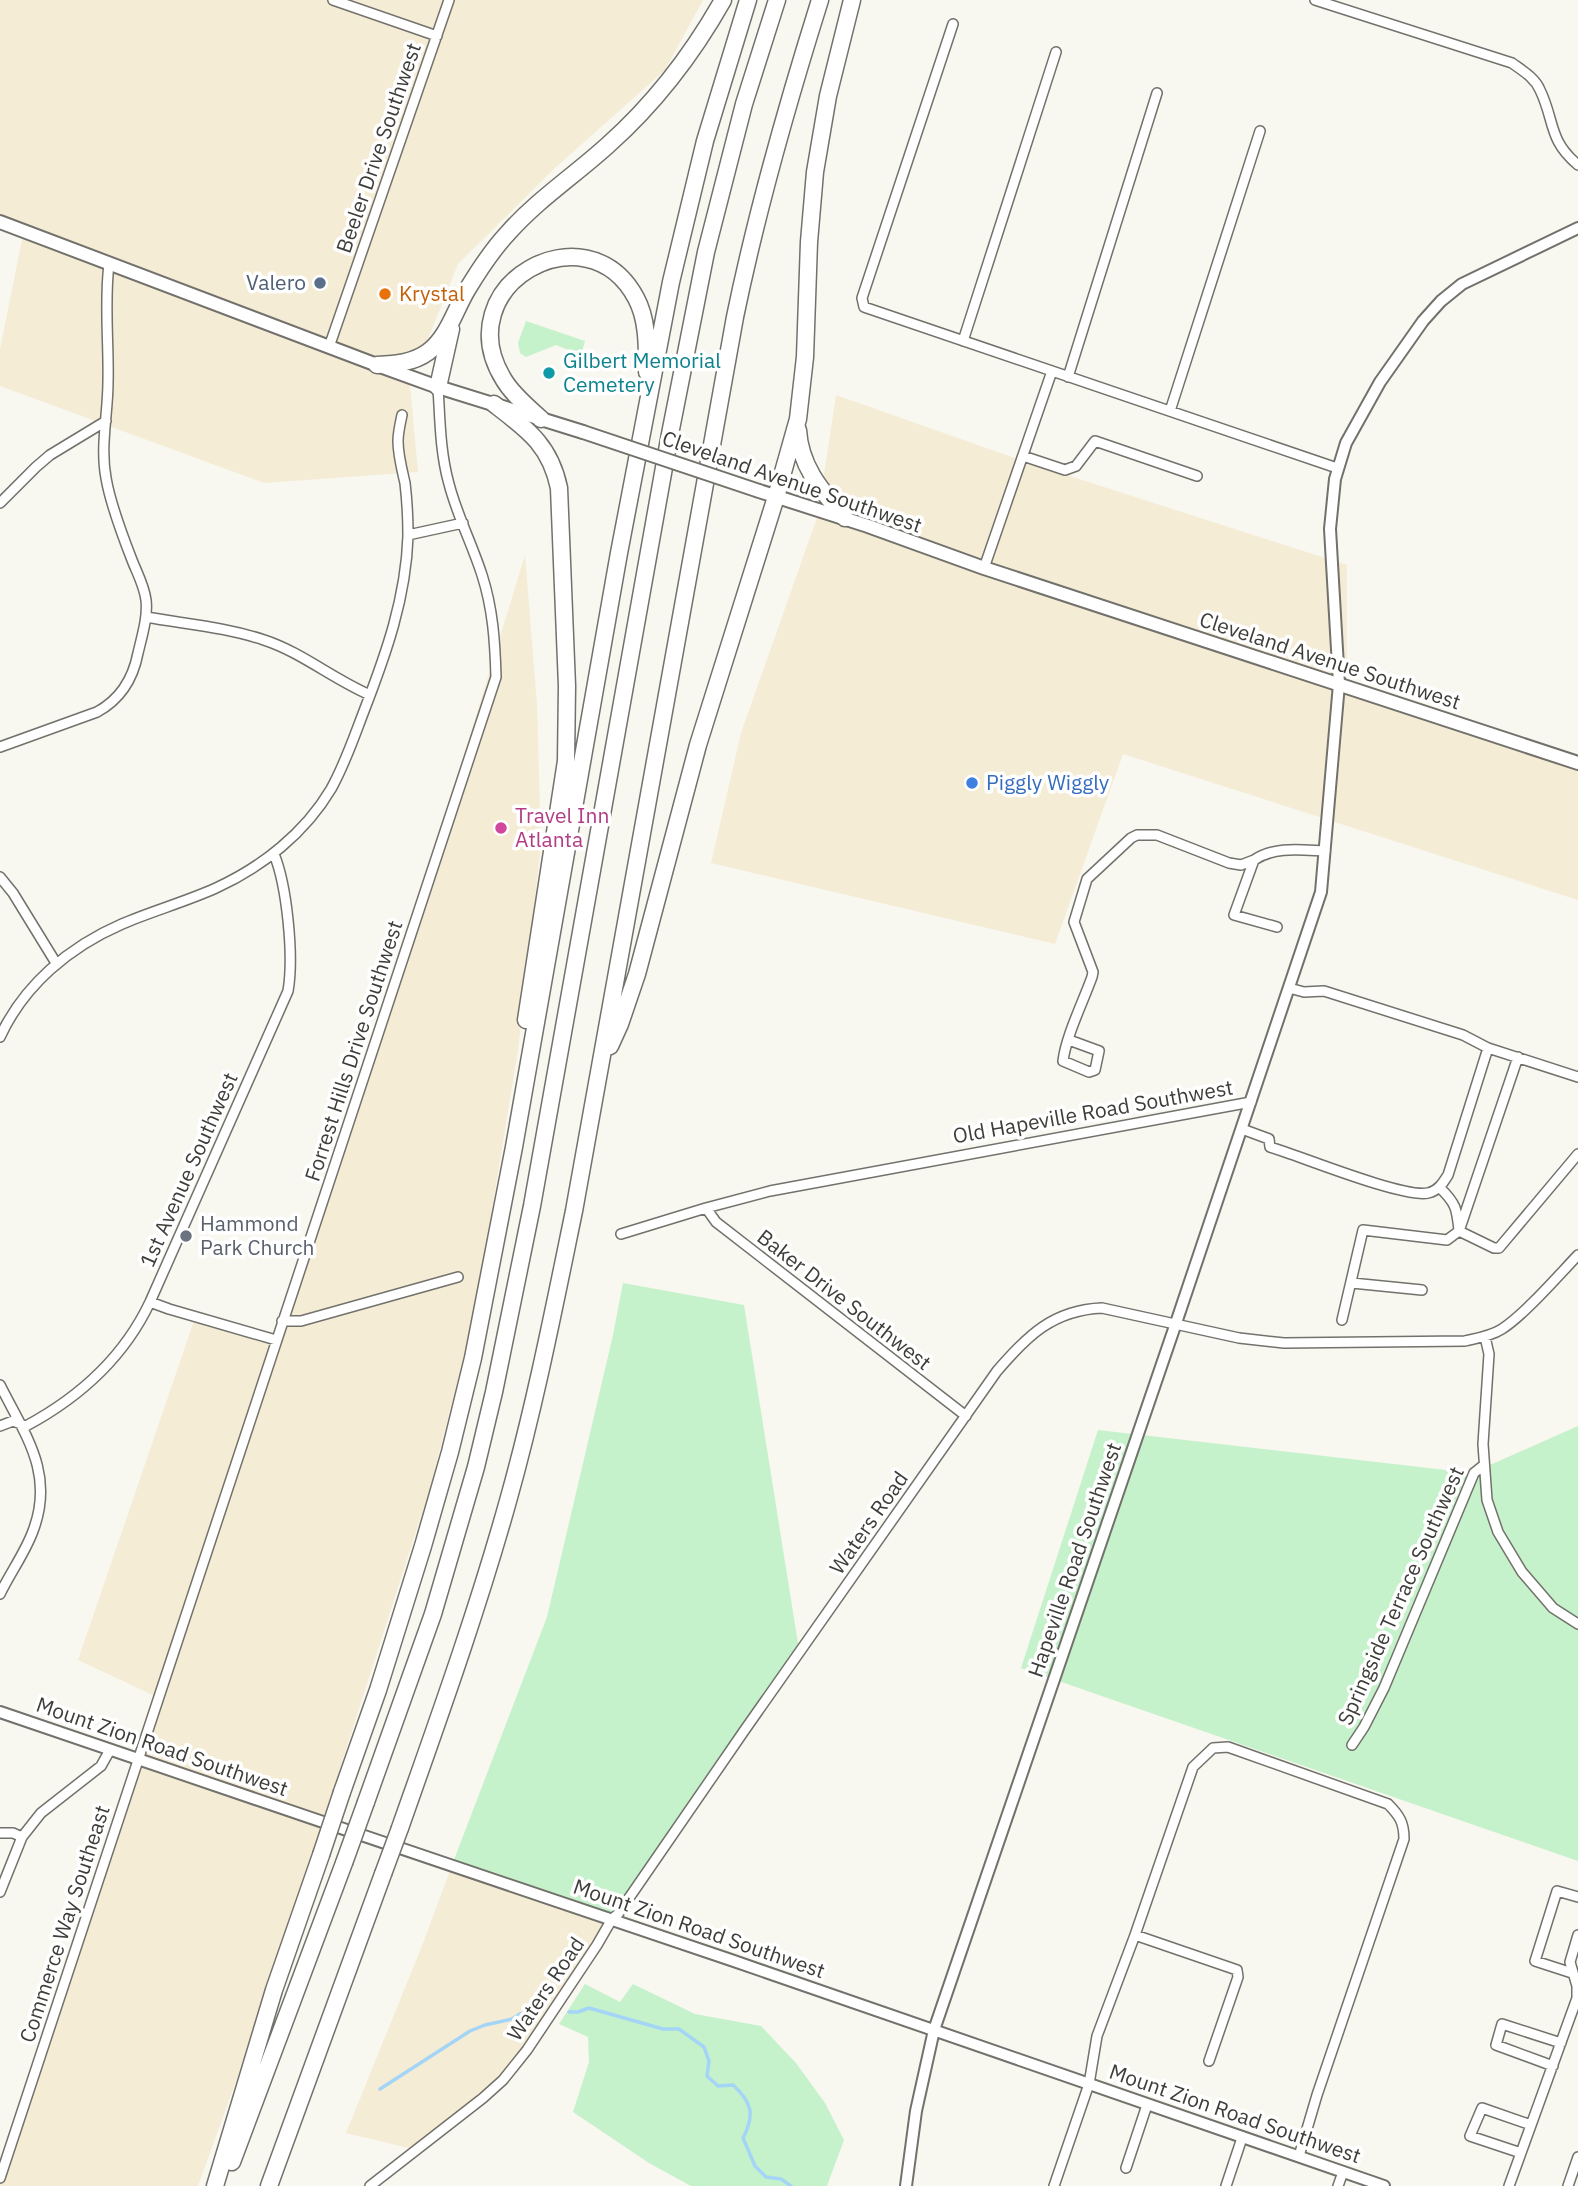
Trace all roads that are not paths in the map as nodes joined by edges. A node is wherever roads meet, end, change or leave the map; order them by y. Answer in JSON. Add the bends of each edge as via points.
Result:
{"nodes":[{"id":1,"x":333,"y":0,"type":"edge"},
{"id":2,"x":449,"y":0,"type":"edge"},
{"id":3,"x":723,"y":0,"type":"edge"},
{"id":4,"x":748,"y":0,"type":"edge"},
{"id":5,"x":777,"y":0,"type":"edge"},
{"id":6,"x":820,"y":0,"type":"edge"},
{"id":7,"x":852,"y":0,"type":"edge"},
{"id":8,"x":1315,"y":0,"type":"edge"},
{"id":9,"x":953,"y":24,"type":"dead end"},
{"id":10,"x":437,"y":36,"type":"junction"},
{"id":11,"x":1056,"y":52,"type":"dead end"},
{"id":12,"x":1157,"y":93,"type":"dead end"},
{"id":13,"x":1260,"y":131,"type":"dead end"},
{"id":14,"x":1578,"y":164,"type":"edge"},
{"id":15,"x":0,"y":222,"type":"edge"},
{"id":16,"x":1578,"y":228,"type":"edge"},
{"id":17,"x":109,"y":264,"type":"junction"},
{"id":18,"x":454,"y":316,"type":"junction"},
{"id":19,"x":963,"y":341,"type":"junction"},
{"id":20,"x":329,"y":347,"type":"junction"},
{"id":21,"x":377,"y":365,"type":"junction"},
{"id":22,"x":1052,"y":371,"type":"junction"},
{"id":23,"x":1068,"y":377,"type":"junction"},
{"id":24,"x":438,"y":387,"type":"junction"},
{"id":25,"x":648,"y":400,"type":"junction"},
{"id":26,"x":494,"y":404,"type":"junction"},
{"id":27,"x":1170,"y":411,"type":"junction"},
{"id":28,"x":402,"y":415,"type":"dead end"},
{"id":29,"x":541,"y":419,"type":"junction"},
{"id":30,"x":798,"y":419,"type":"junction"},
{"id":31,"x":106,"y":421,"type":"junction"},
{"id":32,"x":1023,"y":456,"type":"junction"},
{"id":33,"x":1337,"y":468,"type":"junction"},
{"id":34,"x":1197,"y":476,"type":"dead end"},
{"id":35,"x":776,"y":497,"type":"junction"},
{"id":36,"x":0,"y":503,"type":"edge"},
{"id":37,"x":845,"y":518,"type":"junction"},
{"id":38,"x":463,"y":523,"type":"junction"},
{"id":39,"x":408,"y":535,"type":"junction"},
{"id":40,"x":984,"y":568,"type":"junction"},
{"id":41,"x":146,"y":617,"type":"junction"},
{"id":42,"x":1339,"y":684,"type":"junction"},
{"id":43,"x":370,"y":695,"type":"junction"},
{"id":44,"x":0,"y":747,"type":"edge"},
{"id":45,"x":1578,"y":763,"type":"edge"},
{"id":46,"x":1325,"y":851,"type":"junction"},
{"id":47,"x":274,"y":854,"type":"junction"},
{"id":48,"x":1254,"y":860,"type":"junction"},
{"id":49,"x":0,"y":877,"type":"edge"},
{"id":50,"x":1277,"y":927,"type":"dead end"},
{"id":51,"x":57,"y":962,"type":"junction"},
{"id":52,"x":1289,"y":988,"type":"junction"},
{"id":53,"x":0,"y":1037,"type":"edge"},
{"id":54,"x":1069,"y":1040,"type":"dead end"},
{"id":55,"x":1488,"y":1048,"type":"junction"},
{"id":56,"x":1518,"y":1058,"type":"junction"},
{"id":57,"x":600,"y":1067,"type":"junction"},
{"id":58,"x":1578,"y":1077,"type":"edge"},
{"id":59,"x":1251,"y":1102,"type":"junction"},
{"id":60,"x":1242,"y":1129,"type":"junction"},
{"id":61,"x":514,"y":1147,"type":"junction"},
{"id":62,"x":1578,"y":1154,"type":"edge"},
{"id":63,"x":1439,"y":1187,"type":"junction"},
{"id":64,"x":706,"y":1208,"type":"junction"},
{"id":65,"x":1459,"y":1231,"type":"junction"},
{"id":66,"x":621,"y":1234,"type":"dead end"},
{"id":67,"x":1578,"y":1255,"type":"edge"},
{"id":68,"x":458,"y":1277,"type":"dead end"},
{"id":69,"x":1352,"y":1283,"type":"junction"},
{"id":70,"x":1422,"y":1290,"type":"dead end"},
{"id":71,"x":150,"y":1302,"type":"junction"},
{"id":72,"x":1342,"y":1320,"type":"dead end"},
{"id":73,"x":282,"y":1321,"type":"junction"},
{"id":74,"x":1176,"y":1323,"type":"junction"},
{"id":75,"x":1485,"y":1337,"type":"junction"},
{"id":76,"x":276,"y":1340,"type":"junction"},
{"id":77,"x":0,"y":1384,"type":"edge"},
{"id":78,"x":966,"y":1416,"type":"junction"},
{"id":79,"x":20,"y":1423,"type":"junction"},
{"id":80,"x":0,"y":1426,"type":"edge"},
{"id":81,"x":1484,"y":1465,"type":"junction"},
{"id":82,"x":0,"y":1594,"type":"edge"},
{"id":83,"x":1578,"y":1624,"type":"edge"},
{"id":84,"x":0,"y":1713,"type":"edge"},
{"id":85,"x":1352,"y":1745,"type":"dead end"},
{"id":86,"x":110,"y":1750,"type":"junction"},
{"id":87,"x":138,"y":1759,"type":"junction"},
{"id":88,"x":0,"y":1833,"type":"edge"},
{"id":89,"x":22,"y":1837,"type":"junction"},
{"id":90,"x":0,"y":1892,"type":"edge"},
{"id":91,"x":1578,"y":1897,"type":"edge"},
{"id":92,"x":612,"y":1920,"type":"junction"},
{"id":93,"x":1578,"y":1935,"type":"edge"},
{"id":94,"x":1135,"y":1936,"type":"junction"},
{"id":95,"x":1572,"y":1973,"type":"junction"},
{"id":96,"x":1577,"y":2002,"type":"edge"},
{"id":97,"x":934,"y":2030,"type":"junction"},
{"id":98,"x":1561,"y":2043,"type":"junction"},
{"id":99,"x":1209,"y":2061,"type":"dead end"},
{"id":100,"x":1553,"y":2066,"type":"junction"},
{"id":101,"x":1089,"y":2084,"type":"junction"},
{"id":102,"x":1147,"y":2105,"type":"junction"},
{"id":103,"x":1531,"y":2125,"type":"junction"},
{"id":104,"x":1242,"y":2138,"type":"junction"},
{"id":105,"x":1521,"y":2153,"type":"junction"},
{"id":106,"x":1299,"y":2156,"type":"junction"},
{"id":107,"x":1578,"y":2157,"type":"edge"},
{"id":108,"x":1126,"y":2168,"type":"dead end"},
{"id":109,"x":1343,"y":2172,"type":"junction"},
{"id":110,"x":0,"y":2178,"type":"edge"},
{"id":111,"x":215,"y":2186,"type":"edge"},
{"id":112,"x":223,"y":2186,"type":"edge"},
{"id":113,"x":268,"y":2186,"type":"edge"},
{"id":114,"x":370,"y":2186,"type":"edge"},
{"id":115,"x":906,"y":2186,"type":"edge"},
{"id":116,"x":1054,"y":2186,"type":"edge"},
{"id":117,"x":1226,"y":2186,"type":"edge"},
{"id":118,"x":1338,"y":2186,"type":"edge"},
{"id":119,"x":1384,"y":2186,"type":"edge"},
{"id":120,"x":1509,"y":2186,"type":"edge"},
{"id":121,"x":1568,"y":2186,"type":"edge"}],
"edges":[{"from":1,"to":10,"type":"street"},
{"from":2,"to":10,"type":"street","name":"Beeler Drive Southwest"},
{"from":3,"to":18,"type":"highway","via":[[704,34],[656,97],[508,233]]},
{"from":4,"to":25,"type":"highway","via":[[705,141]]},
{"from":5,"to":112,"type":"highway","bridge":true,"via":[[705,252],[532,1206],[476,1467],[433,1614]]},
{"from":6,"to":57,"type":"highway","via":[[750,244]]},
{"from":7,"to":30,"type":"highway","via":[[825,107],[815,172]]},
{"from":8,"to":14,"type":"street","via":[[1512,63],[1540,89],[1555,137]]},
{"from":9,"to":19,"type":"street","via":[[862,299],[864,307]]},
{"from":10,"to":20,"type":"street","name":"Beeler Drive Southwest"},
{"from":11,"to":19,"type":"street"},
{"from":12,"to":23,"type":"street"},
{"from":13,"to":27,"type":"street"},
{"from":15,"to":17,"type":"main road","name":"Cleveland Avenue Southwest"},
{"from":16,"to":33,"type":"street","name":"Old Hapeville Road Southwest","via":[[1462,284],[1441,302],[1380,382]]},
{"from":17,"to":20,"type":"main road","name":"Cleveland Avenue Southwest"},
{"from":17,"to":31,"type":"street"},
{"from":18,"to":21,"type":"highway","via":[[426,354]]},
{"from":18,"to":24,"type":"highway"},
{"from":19,"to":22,"type":"street"},
{"from":20,"to":21,"type":"main road","name":"Cleveland Avenue Southwest"},
{"from":21,"to":24,"type":"main road","name":"Cleveland Avenue Southwest"},
{"from":22,"to":23,"type":"street"},
{"from":22,"to":32,"type":"street"},
{"from":23,"to":27,"type":"street"},
{"from":24,"to":26,"type":"main road","name":"Cleveland Avenue Southwest"},
{"from":24,"to":38,"type":"street","name":"Forrest Hills Drive Southwest","via":[[441,443]]},
{"from":25,"to":29,"type":"highway","via":[[645,325],[636,297],[618,276],[594,262],[551,259],[510,282],[490,322],[492,352],[504,381]]},
{"from":25,"to":61,"type":"highway"},
{"from":26,"to":29,"type":"main road","name":"Cleveland Avenue Southwest"},
{"from":26,"to":61,"type":"highway","via":[[533,435],[555,470],[567,685],[566,761],[520,1057]]},
{"from":27,"to":33,"type":"street"},
{"from":28,"to":39,"type":"street","via":[[398,441]]},
{"from":29,"to":35,"type":"main road","name":"Cleveland Avenue Southwest","bridge":true},
{"from":30,"to":35,"type":"highway"},
{"from":30,"to":37,"type":"highway","via":[[808,471]]},
{"from":31,"to":36,"type":"street","via":[[50,455]]},
{"from":31,"to":41,"type":"street","via":[[106,479],[144,587]]},
{"from":32,"to":34,"type":"street","via":[[1065,470],[1076,466],[1096,441]]},
{"from":32,"to":40,"type":"street"},
{"from":33,"to":42,"type":"street","name":"Old Hapeville Road Southwest","via":[[1330,529]]},
{"from":35,"to":37,"type":"main road","name":"Cleveland Avenue Southwest"},
{"from":35,"to":57,"type":"highway","via":[[698,745],[637,974]]},
{"from":37,"to":40,"type":"main road","name":"Cleveland Avenue Southwest"},
{"from":38,"to":39,"type":"street"},
{"from":38,"to":73,"type":"street","name":"Forrest Hills Drive Southwest","via":[[489,602],[496,677]]},
{"from":39,"to":43,"type":"street","via":[[397,615]]},
{"from":40,"to":42,"type":"main road","name":"Cleveland Avenue Southwest"},
{"from":41,"to":43,"type":"street","via":[[264,640]]},
{"from":41,"to":44,"type":"street","via":[[135,667],[125,689],[110,705]]},
{"from":42,"to":45,"type":"main road","name":"Cleveland Avenue Southwest"},
{"from":42,"to":46,"type":"street","name":"Old Hapeville Road Southwest"},
{"from":43,"to":47,"type":"street","via":[[330,790]]},
{"from":46,"to":48,"type":"street","via":[[1289,849]]},
{"from":46,"to":52,"type":"street","name":"Old Hapeville Road Southwest","via":[[1321,892]]},
{"from":47,"to":51,"type":"street","via":[[216,888],[94,937]]},
{"from":47,"to":71,"type":"street","name":"1st Avenue Southwest","via":[[281,871],[291,956],[288,990]]},
{"from":48,"to":50,"type":"street","via":[[1234,915]]},
{"from":48,"to":54,"type":"street","via":[[1228,863],[1147,834],[1131,838],[1093,872],[1074,922],[1093,972]]},
{"from":49,"to":51,"type":"street"},
{"from":51,"to":53,"type":"street","via":[[27,993]]},
{"from":52,"to":55,"type":"street","via":[[1324,991],[1463,1035]]},
{"from":52,"to":59,"type":"street","name":"Old Hapeville Road Southwest"},
{"from":55,"to":56,"type":"street"},
{"from":55,"to":63,"type":"street","via":[[1448,1175]]},
{"from":56,"to":58,"type":"street"},
{"from":56,"to":65,"type":"street"},
{"from":57,"to":113,"type":"highway","bridge":true,"via":[[545,1357],[509,1500],[467,1639]]},
{"from":59,"to":60,"type":"street","name":"Hapeville Road Southwest"},
{"from":59,"to":64,"type":"street","name":"Old Hapeville Road Southwest","via":[[835,1178]]},
{"from":60,"to":63,"type":"street","via":[[1269,1139],[1270,1147],[1407,1193],[1429,1193]]},
{"from":60,"to":74,"type":"street","name":"Hapeville Road Southwest"},
{"from":61,"to":111,"type":"highway","bridge":true,"via":[[450,1452]]},
{"from":62,"to":65,"type":"street","via":[[1499,1248]]},
{"from":63,"to":65,"type":"street","via":[[1452,1199]]},
{"from":64,"to":66,"type":"street","name":"Old Hapeville Road Southwest"},
{"from":64,"to":78,"type":"street","name":"Baker Drive Southwest","via":[[716,1222]]},
{"from":65,"to":69,"type":"street","via":[[1447,1240],[1363,1230]]},
{"from":67,"to":75,"type":"street","name":"Waters Road","via":[[1514,1319]]},
{"from":68,"to":73,"type":"street","via":[[301,1321]]},
{"from":69,"to":70,"type":"street"},
{"from":69,"to":72,"type":"street"},
{"from":71,"to":76,"type":"street"},
{"from":71,"to":79,"type":"street","name":"1st Avenue Southwest","via":[[127,1342],[94,1380],[47,1415],[26,1426]]},
{"from":73,"to":76,"type":"street","name":"Forrest Hills Drive Southwest"},
{"from":74,"to":75,"type":"street","name":"Waters Road","via":[[1284,1343]]},
{"from":74,"to":78,"type":"street","name":"Waters Road","via":[[1102,1308],[1064,1314],[1014,1352]]},
{"from":74,"to":97,"type":"street","name":"Hapeville Road Southwest"},
{"from":75,"to":81,"type":"street","via":[[1489,1354]]},
{"from":76,"to":87,"type":"street","name":"Forrest Hills Drive Southwest"},
{"from":77,"to":79,"type":"street"},
{"from":78,"to":92,"type":"street","name":"Waters Road"},
{"from":79,"to":80,"type":"street","name":"1st Avenue Southwest"},
{"from":79,"to":82,"type":"street","via":[[39,1468],[40,1510],[32,1535]]},
{"from":81,"to":83,"type":"street","via":[[1498,1532],[1541,1596]]},
{"from":81,"to":85,"type":"street","name":"Springside Terrace Southwest","via":[[1475,1473],[1384,1688]]},
{"from":84,"to":86,"type":"street","name":"Mount Zion Road Southwest"},
{"from":86,"to":87,"type":"street","name":"Mount Zion Road Southwest"},
{"from":86,"to":89,"type":"street","via":[[101,1766],[41,1813]]},
{"from":87,"to":92,"type":"street","name":"Mount Zion Road Southwest"},
{"from":87,"to":110,"type":"street","name":"Commerce Way Southeast"},
{"from":88,"to":89,"type":"street"},
{"from":89,"to":90,"type":"street"},
{"from":91,"to":95,"type":"street","via":[[1558,1891],[1535,1961]]},
{"from":92,"to":97,"type":"street","name":"Mount Zion Road Southwest"},
{"from":92,"to":114,"type":"street","name":"Waters Road","via":[[503,2080]]},
{"from":93,"to":95,"type":"street","via":[[1570,1962]]},
{"from":94,"to":99,"type":"street","via":[[1237,1970]]},
{"from":94,"to":101,"type":"street","via":[[1097,2036]]},
{"from":94,"to":106,"type":"street","via":[[1193,1767],[1213,1748],[1228,1747],[1388,1804],[1398,1814],[1404,1824],[1404,1839]]},
{"from":95,"to":96,"type":"street"},
{"from":96,"to":98,"type":"street"},
{"from":97,"to":101,"type":"street","name":"Mount Zion Road Southwest"},
{"from":97,"to":115,"type":"street","name":"Hapeville Road Southwest"},
{"from":98,"to":100,"type":"street"},
{"from":98,"to":100,"type":"street","via":[[1502,2024],[1496,2045]]},
{"from":100,"to":103,"type":"street"},
{"from":101,"to":102,"type":"street","name":"Mount Zion Road Southwest"},
{"from":101,"to":116,"type":"street"},
{"from":102,"to":104,"type":"street","name":"Mount Zion Road Southwest"},
{"from":102,"to":108,"type":"street"},
{"from":103,"to":105,"type":"street"},
{"from":103,"to":105,"type":"street","via":[[1482,2108],[1471,2136]]},
{"from":104,"to":106,"type":"street","name":"Mount Zion Road Southwest"},
{"from":104,"to":117,"type":"street"},
{"from":105,"to":120,"type":"street"},
{"from":106,"to":109,"type":"street","name":"Mount Zion Road Southwest"},
{"from":107,"to":121,"type":"street"},
{"from":109,"to":118,"type":"street"},
{"from":109,"to":119,"type":"street","name":"Mount Zion Road Southwest"}]}
